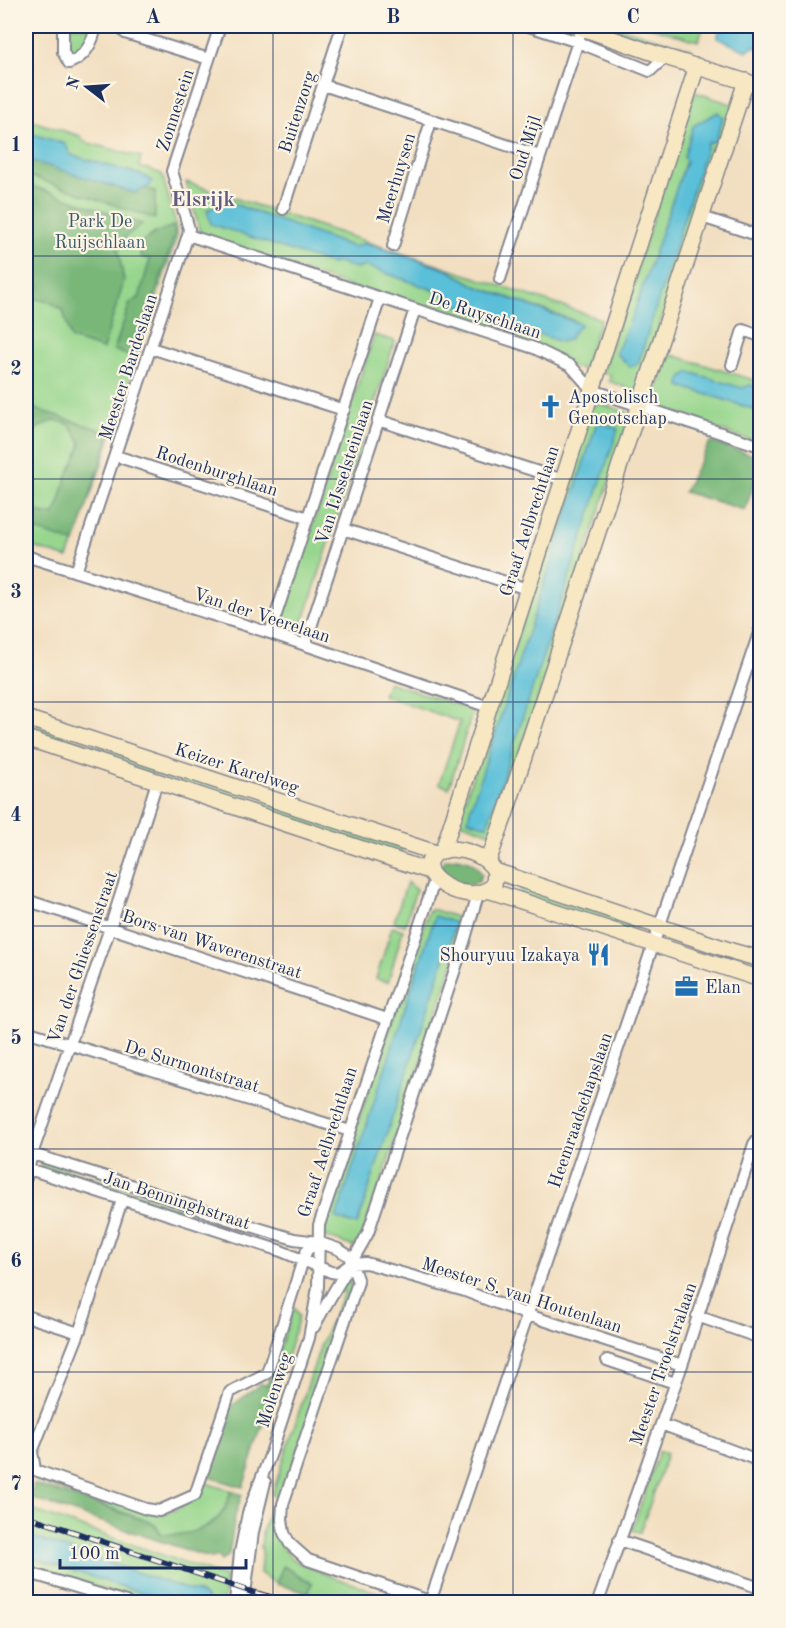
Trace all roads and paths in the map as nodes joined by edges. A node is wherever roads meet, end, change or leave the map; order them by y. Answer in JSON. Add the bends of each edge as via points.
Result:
{"nodes":[{"id":1,"x":63,"y":26,"type":"edge"},
{"id":2,"x":96,"y":26,"type":"edge"},
{"id":3,"x":220,"y":26,"type":"edge"},
{"id":4,"x":342,"y":26,"type":"edge"},
{"id":5,"x":529,"y":26,"type":"edge"},
{"id":6,"x":580,"y":30,"type":"edge"},
{"id":7,"x":125,"y":33,"type":"dead end"},
{"id":8,"x":209,"y":59,"type":"junction"},
{"id":9,"x":697,"y":66,"type":"junction"},
{"id":10,"x":753,"y":83,"type":"edge"},
{"id":11,"x":323,"y":85,"type":"junction"},
{"id":12,"x":431,"y":121,"type":"junction"},
{"id":13,"x":540,"y":156,"type":"junction"},
{"id":14,"x":172,"y":171,"type":"joint"},
{"id":15,"x":283,"y":209,"type":"dead end"},
{"id":16,"x":702,"y":217,"type":"junction"},
{"id":17,"x":188,"y":235,"type":"junction"},
{"id":18,"x":760,"y":236,"type":"edge"},
{"id":19,"x":393,"y":246,"type":"dead end"},
{"id":20,"x":500,"y":279,"type":"dead end"},
{"id":21,"x":380,"y":298,"type":"junction"},
{"id":22,"x":414,"y":309,"type":"junction"},
{"id":23,"x":760,"y":336,"type":"edge"},
{"id":24,"x":151,"y":348,"type":"junction"},
{"id":25,"x":732,"y":365,"type":"dead end"},
{"id":26,"x":592,"y":390,"type":"junction"},
{"id":27,"x":640,"y":407,"type":"junction"},
{"id":28,"x":344,"y":410,"type":"junction"},
{"id":29,"x":378,"y":420,"type":"junction"},
{"id":30,"x":760,"y":446,"type":"edge"},
{"id":31,"x":116,"y":456,"type":"junction"},
{"id":32,"x":563,"y":480,"type":"junction"},
{"id":33,"x":308,"y":518,"type":"junction"},
{"id":34,"x":343,"y":529,"type":"junction"},
{"id":35,"x":26,"y":556,"type":"edge"},
{"id":36,"x":76,"y":572,"type":"junction"},
{"id":37,"x":527,"y":589,"type":"junction"},
{"id":38,"x":760,"y":630,"type":"edge"},
{"id":39,"x":270,"y":633,"type":"junction"},
{"id":40,"x":305,"y":645,"type":"junction"},
{"id":41,"x":489,"y":707,"type":"junction"},
{"id":42,"x":26,"y":718,"type":"edge"},
{"id":43,"x":26,"y":738,"type":"edge"},
{"id":44,"x":158,"y":782,"type":"junction"},
{"id":45,"x":440,"y":852,"type":"junction"},
{"id":46,"x":491,"y":866,"type":"junction"},
{"id":47,"x":432,"y":875,"type":"junction"},
{"id":48,"x":483,"y":892,"type":"junction"},
{"id":49,"x":26,"y":900,"type":"edge"},
{"id":50,"x":659,"y":927,"type":"junction"},
{"id":51,"x":110,"y":928,"type":"junction"},
{"id":52,"x":653,"y":945,"type":"junction"},
{"id":53,"x":760,"y":959,"type":"edge"},
{"id":54,"x":760,"y":979,"type":"edge"},
{"id":55,"x":387,"y":1019,"type":"junction"},
{"id":56,"x":26,"y":1031,"type":"edge"},
{"id":57,"x":68,"y":1046,"type":"junction"},
{"id":58,"x":350,"y":1131,"type":"junction"},
{"id":59,"x":760,"y":1136,"type":"edge"},
{"id":60,"x":28,"y":1153,"type":"edge"},
{"id":61,"x":26,"y":1172,"type":"edge"},
{"id":62,"x":122,"y":1200,"type":"junction"},
{"id":63,"x":318,"y":1242,"type":"junction"},
{"id":64,"x":303,"y":1260,"type":"junction"},
{"id":65,"x":351,"y":1264,"type":"junction"},
{"id":66,"x":318,"y":1266,"type":"junction"},
{"id":67,"x":528,"y":1315,"type":"junction"},
{"id":68,"x":26,"y":1316,"type":"edge"},
{"id":69,"x":697,"y":1316,"type":"junction"},
{"id":70,"x":79,"y":1333,"type":"junction"},
{"id":71,"x":309,"y":1338,"type":"junction"},
{"id":72,"x":760,"y":1338,"type":"edge"},
{"id":73,"x":608,"y":1359,"type":"dead end"},
{"id":74,"x":681,"y":1365,"type":"junction"},
{"id":75,"x":675,"y":1383,"type":"junction"},
{"id":76,"x":661,"y":1424,"type":"junction"},
{"id":77,"x":29,"y":1450,"type":"edge"},
{"id":78,"x":271,"y":1452,"type":"junction"},
{"id":79,"x":760,"y":1461,"type":"edge"},
{"id":80,"x":619,"y":1540,"type":"junction"},
{"id":81,"x":26,"y":1572,"type":"edge"},
{"id":82,"x":760,"y":1587,"type":"edge"},
{"id":83,"x":126,"y":1602,"type":"edge"},
{"id":84,"x":235,"y":1602,"type":"edge"},
{"id":85,"x":244,"y":1602,"type":"edge"},
{"id":86,"x":431,"y":1602,"type":"edge"},
{"id":87,"x":598,"y":1602,"type":"edge"}],
"edges":[{"from":1,"to":2,"type":"street","via":[[63,52],[69,63],[80,59],[94,38]]},
{"from":3,"to":8,"type":"street","name":"Zonnestein"},
{"from":4,"to":11,"type":"street","name":"Buitenzorg"},
{"from":5,"to":6,"type":"street"},
{"from":6,"to":9,"type":"street"},
{"from":6,"to":13,"type":"street","name":"Oud Mijl"},
{"from":7,"to":8,"type":"street","name":"Zonnestein"},
{"from":8,"to":14,"type":"street","name":"Zonnestein"},
{"from":9,"to":10,"type":"street"},
{"from":9,"to":26,"type":"street","name":"Graaf Aelbrechtlaan"},
{"from":10,"to":16,"type":"street"},
{"from":11,"to":12,"type":"street","name":"Meerhuysen"},
{"from":11,"to":15,"type":"street","name":"Buitenzorg"},
{"from":12,"to":13,"type":"street","name":"Meerhuysen"},
{"from":12,"to":19,"type":"street","name":"Meerhuysen"},
{"from":13,"to":20,"type":"street","name":"Oud Mijl"},
{"from":14,"to":17,"type":"street","name":"Meester Bardeslaan"},
{"from":16,"to":18,"type":"street"},
{"from":16,"to":27,"type":"street"},
{"from":17,"to":21,"type":"street","name":"De Ruyschlaan"},
{"from":17,"to":24,"type":"street","name":"Meester Bardeslaan"},
{"from":21,"to":22,"type":"street","name":"De Ruyschlaan"},
{"from":21,"to":28,"type":"street","name":"Van IJsselsteinlaan"},
{"from":22,"to":26,"type":"street","name":"De Ruyschlaan","via":[[534,348],[572,366]]},
{"from":22,"to":29,"type":"street","name":"Van IJsselsteinlaan"},
{"from":23,"to":25,"type":"street","via":[[743,330]]},
{"from":24,"to":28,"type":"street"},
{"from":24,"to":31,"type":"street","name":"Meester Bardeslaan"},
{"from":26,"to":27,"type":"street"},
{"from":26,"to":32,"type":"street","name":"Graaf Aelbrechtlaan"},
{"from":27,"to":30,"type":"street"},
{"from":27,"to":46,"type":"street"},
{"from":28,"to":33,"type":"street","name":"Van IJsselsteinlaan"},
{"from":29,"to":32,"type":"street"},
{"from":29,"to":34,"type":"street","name":"Van IJsselsteinlaan"},
{"from":31,"to":33,"type":"street","name":"Rodenburghlaan"},
{"from":31,"to":36,"type":"street","name":"Meester Bardeslaan"},
{"from":32,"to":37,"type":"street","name":"Graaf Aelbrechtlaan"},
{"from":33,"to":39,"type":"street","name":"Van IJsselsteinlaan"},
{"from":34,"to":37,"type":"street"},
{"from":34,"to":40,"type":"street","name":"Van IJsselsteinlaan"},
{"from":35,"to":36,"type":"street","name":"Van der Veerelaan"},
{"from":36,"to":39,"type":"street","name":"Van der Veerelaan"},
{"from":37,"to":41,"type":"street","name":"Graaf Aelbrechtlaan"},
{"from":38,"to":50,"type":"street","name":"Heemraadschapslaan"},
{"from":39,"to":40,"type":"street","name":"Van der Veerelaan"},
{"from":40,"to":41,"type":"street","name":"Van der Veerelaan"},
{"from":41,"to":45,"type":"street","name":"Graaf Aelbrechtlaan"},
{"from":42,"to":45,"type":"street","name":"Keizer Karelweg"},
{"from":43,"to":44,"type":"street","name":"Keizer Karelweg"},
{"from":44,"to":47,"type":"street","name":"Keizer Karelweg"},
{"from":44,"to":51,"type":"street","name":"Van der Ghiessenstraat"},
{"from":45,"to":46,"type":"street","via":[[460,849]]},
{"from":45,"to":47,"type":"street","via":[[429,863]]},
{"from":46,"to":48,"type":"street","via":[[494,885]]},
{"from":46,"to":50,"type":"street"},
{"from":47,"to":48,"type":"street","via":[[460,892]]},
{"from":47,"to":55,"type":"street","name":"Graaf Aelbrechtlaan"},
{"from":48,"to":52,"type":"street"},
{"from":48,"to":65,"type":"street","via":[[371,1223]]},
{"from":49,"to":51,"type":"street","name":"Bors van Waverenstraat"},
{"from":50,"to":52,"type":"street","name":"Heemraadschapslaan"},
{"from":50,"to":53,"type":"street"},
{"from":51,"to":55,"type":"street","name":"Bors van Waverenstraat"},
{"from":51,"to":57,"type":"street","name":"Van der Ghiessenstraat"},
{"from":52,"to":54,"type":"street"},
{"from":52,"to":67,"type":"street","name":"Heemraadschapslaan"},
{"from":55,"to":58,"type":"street","name":"Graaf Aelbrechtlaan"},
{"from":56,"to":57,"type":"street","name":"De Surmontstraat"},
{"from":57,"to":58,"type":"street","name":"De Surmontstraat"},
{"from":57,"to":60,"type":"street","name":"Van der Ghiessenstraat"},
{"from":58,"to":63,"type":"street","name":"Graaf Aelbrechtlaan","via":[[319,1225]]},
{"from":59,"to":69,"type":"street","name":"Meester Troelstralaan","via":[[754,1144]]},
{"from":60,"to":61,"type":"street","name":"Van der Ghiessenstraat"},
{"from":60,"to":63,"type":"street","name":"Jan Benninghstraat","via":[[228,1219],[294,1239]]},
{"from":61,"to":62,"type":"street","name":"Jan Benninghstraat"},
{"from":62,"to":64,"type":"street","name":"Jan Benninghstraat"},
{"from":62,"to":70,"type":"street"},
{"from":63,"to":64,"type":"street","name":"Graaf Aelbrechtlaan","via":[[307,1250]]},
{"from":63,"to":65,"type":"street","name":"Jan Benninghstraat","via":[[349,1256]]},
{"from":63,"to":66,"type":"street","name":"Molenweg"},
{"from":64,"to":66,"type":"street","name":"Jan Benninghstraat"},
{"from":64,"to":77,"type":"street","name":"Graaf Aelbrechtlaan","via":[[267,1373],[230,1392],[195,1495],[159,1511],[146,1509],[35,1470]]},
{"from":65,"to":66,"type":"street","name":"Meester S. van Houtenlaan","via":[[338,1273]]},
{"from":65,"to":67,"type":"street","name":"Meester S. van Houtenlaan","via":[[366,1263],[465,1291]]},
{"from":65,"to":71,"type":"street","name":"Molenweg"},
{"from":65,"to":86,"type":"street","via":[[358,1282],[283,1504],[284,1533],[308,1560]]},
{"from":66,"to":71,"type":"street","name":"Molenweg"},
{"from":67,"to":74,"type":"street","name":"Meester S. van Houtenlaan"},
{"from":67,"to":86,"type":"street","name":"Heemraadschapslaan"},
{"from":68,"to":70,"type":"street"},
{"from":69,"to":72,"type":"street"},
{"from":69,"to":74,"type":"street","name":"Meester Troelstralaan"},
{"from":70,"to":77,"type":"street"},
{"from":71,"to":78,"type":"street","name":"Molenweg"},
{"from":73,"to":75,"type":"street","name":"Meester S. van Houtenlaan"},
{"from":74,"to":75,"type":"street","name":"Meester Troelstralaan"},
{"from":75,"to":76,"type":"street","name":"Meester Troelstralaan"},
{"from":76,"to":79,"type":"street"},
{"from":76,"to":80,"type":"street","name":"Meester Troelstralaan"},
{"from":78,"to":84,"type":"street","name":"Molenweg","via":[[248,1513]]},
{"from":78,"to":85,"type":"street","name":"Molenweg","via":[[253,1532]]},
{"from":80,"to":82,"type":"street"},
{"from":80,"to":87,"type":"street","name":"Meester Troelstralaan"},
{"from":81,"to":83,"type":"street"}]}
